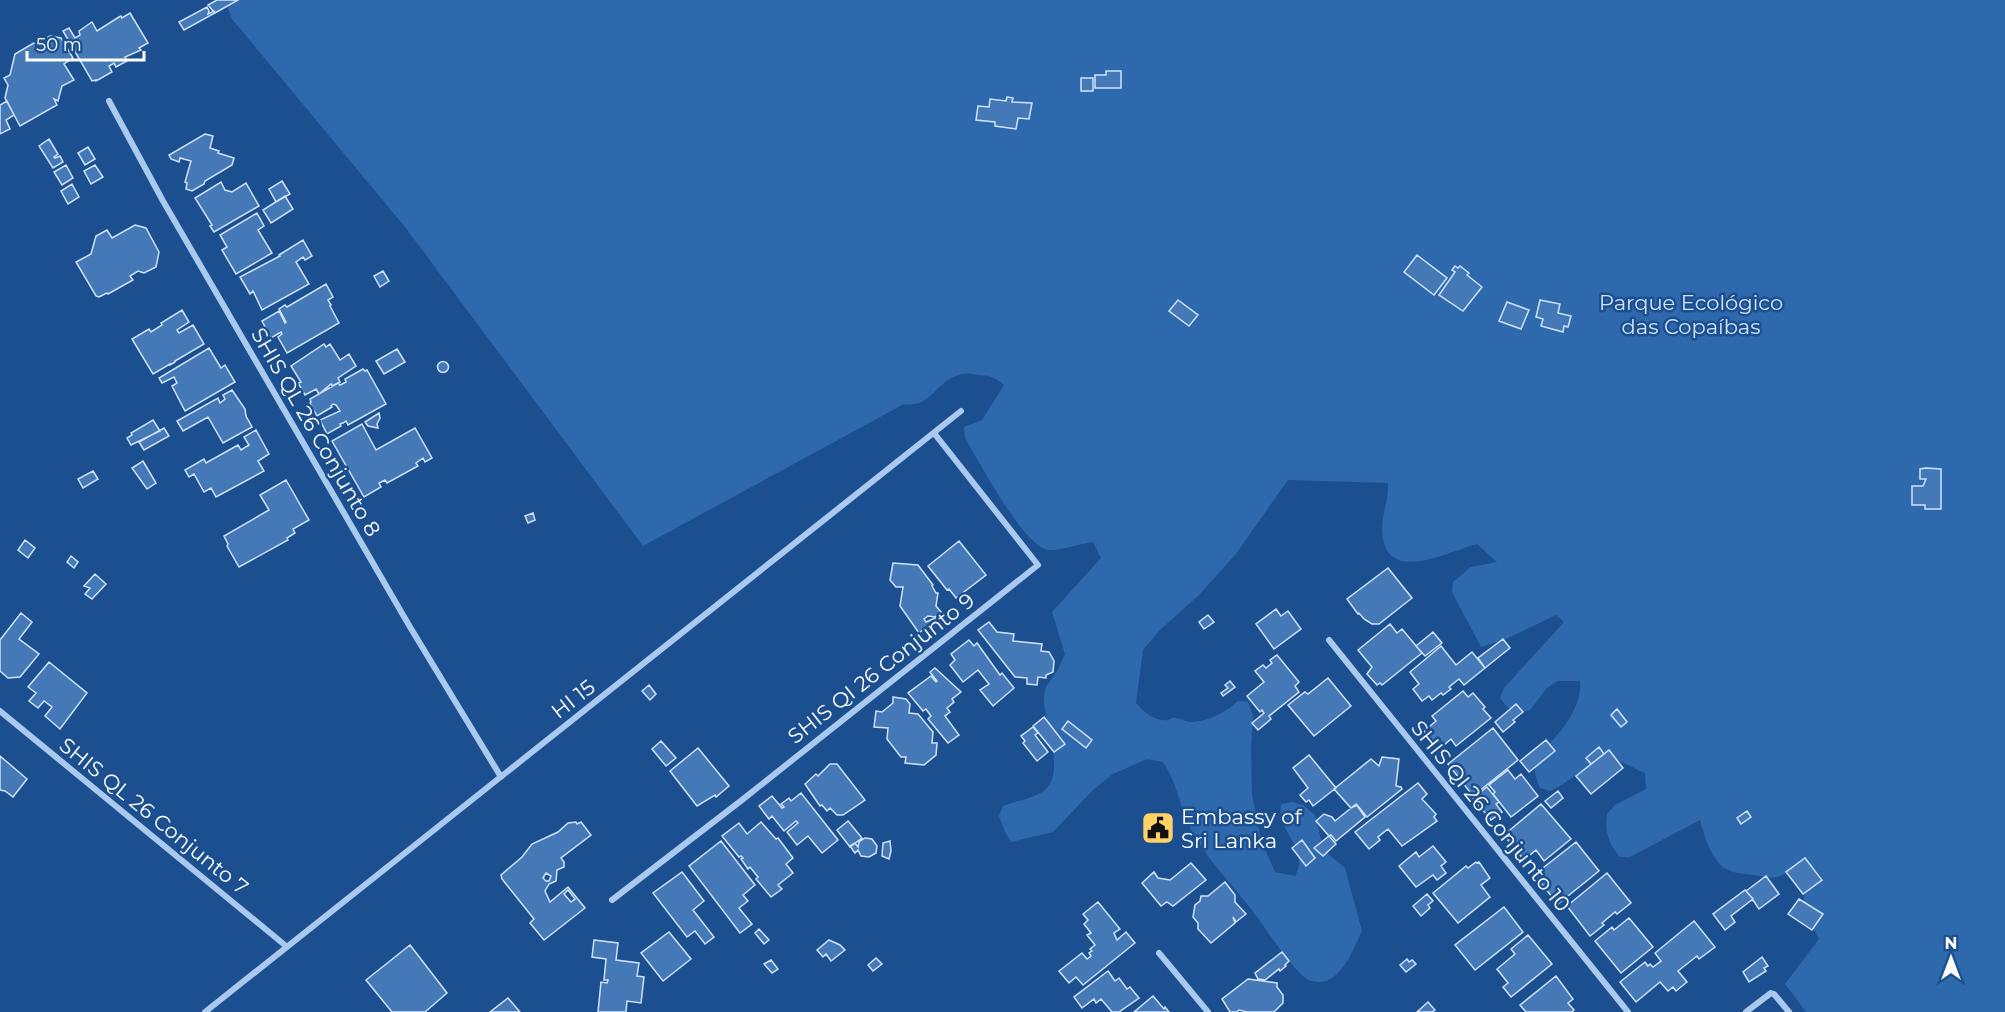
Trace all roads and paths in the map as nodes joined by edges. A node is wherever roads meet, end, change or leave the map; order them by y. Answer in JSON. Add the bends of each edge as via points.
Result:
{"nodes":[{"id":1,"x":109,"y":101,"type":"dead end"},
{"id":2,"x":961,"y":411,"type":"dead end"},
{"id":3,"x":934,"y":433,"type":"junction"},
{"id":4,"x":1329,"y":640,"type":"dead end"},
{"id":5,"x":0,"y":711,"type":"edge"},
{"id":6,"x":501,"y":777,"type":"junction"},
{"id":7,"x":612,"y":900,"type":"dead end"},
{"id":8,"x":286,"y":946,"type":"junction"},
{"id":9,"x":1159,"y":953,"type":"dead end"},
{"id":10,"x":204,"y":1012,"type":"edge"},
{"id":11,"x":1208,"y":1012,"type":"edge"},
{"id":12,"x":1628,"y":1012,"type":"edge"},
{"id":13,"x":1746,"y":1012,"type":"edge"},
{"id":14,"x":1789,"y":1012,"type":"edge"}],
"edges":[{"from":1,"to":6,"type":"street","name":"SHIS QL 26 Conjunto 8","via":[[141,164]]},
{"from":2,"to":3,"type":"street","name":"HI 15"},
{"from":3,"to":6,"type":"street","name":"HI 15"},
{"from":3,"to":7,"type":"street","name":"SHIS QI 26 Conjunto 9","via":[[1038,565]]},
{"from":4,"to":12,"type":"street","name":"SHIS QI 26 Conjunto 10"},
{"from":5,"to":8,"type":"street","name":"SHIS QL 26 Conjunto 7"},
{"from":6,"to":8,"type":"street","name":"HI 15"},
{"from":8,"to":10,"type":"street","name":"HI 15"},
{"from":9,"to":11,"type":"street"},
{"from":13,"to":14,"type":"street","via":[[1770,994]]}]}
